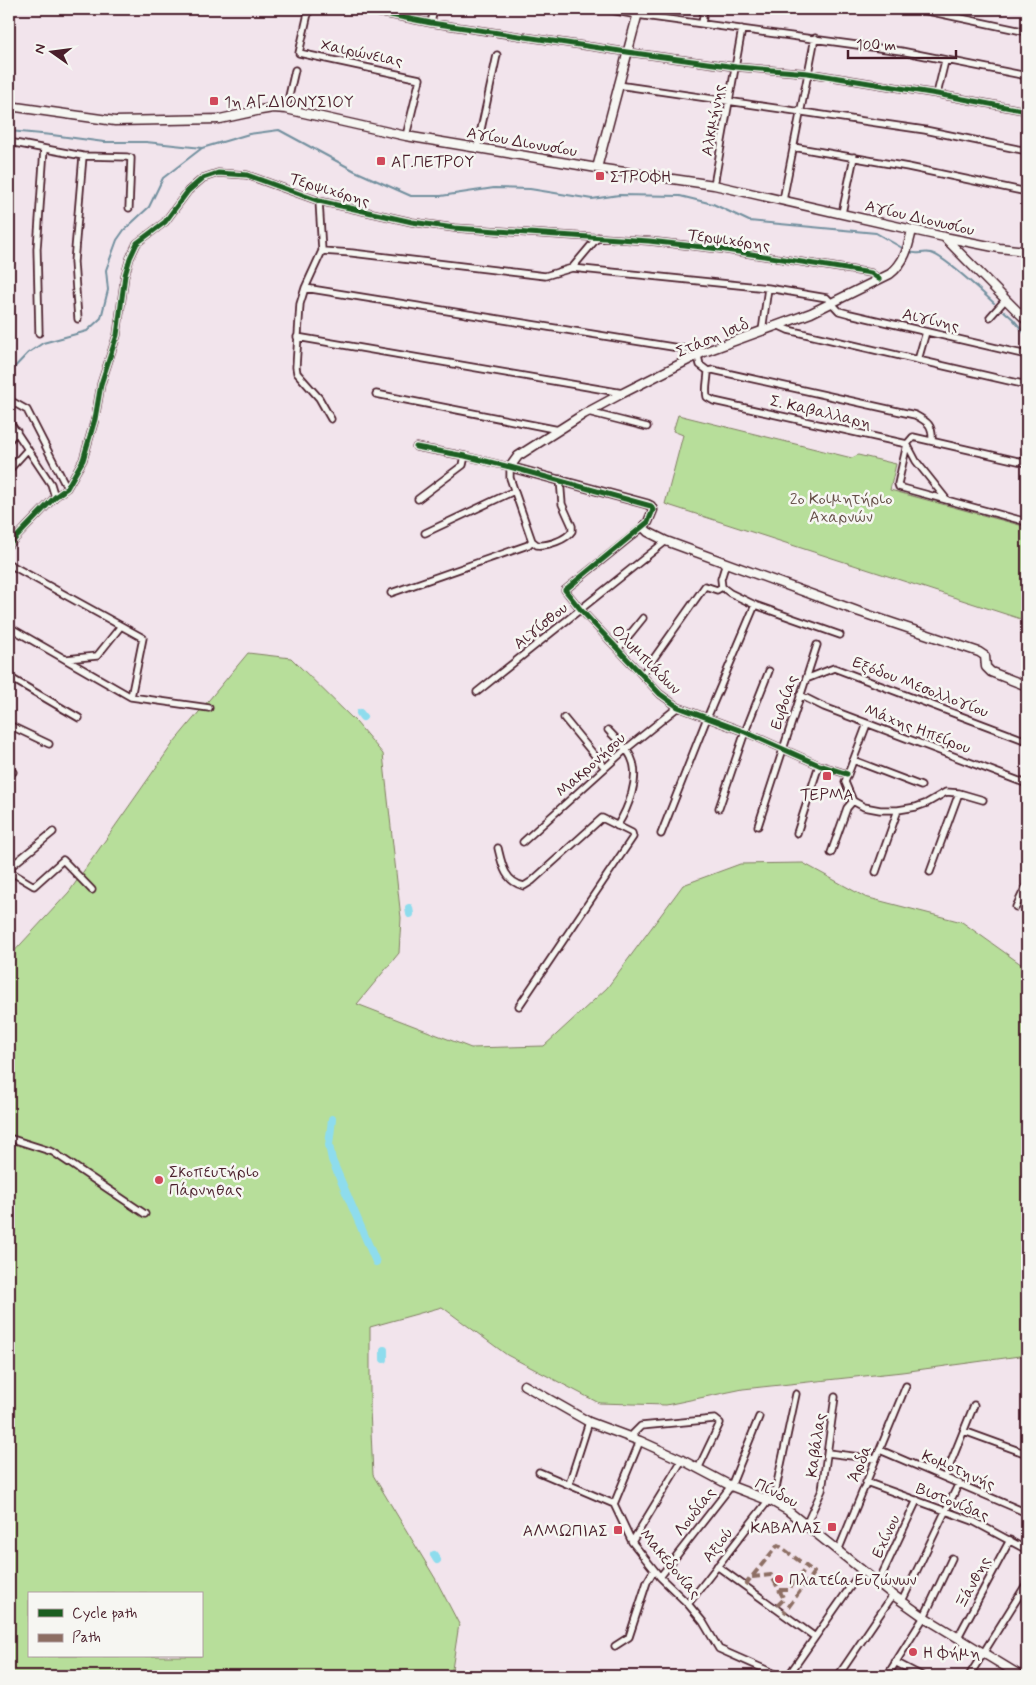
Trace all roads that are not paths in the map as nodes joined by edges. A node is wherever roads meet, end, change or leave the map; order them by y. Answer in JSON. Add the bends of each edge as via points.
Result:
{"nodes":[{"id":1,"x":310,"y":9,"type":"edge"},
{"id":2,"x":360,"y":9,"type":"edge"},
{"id":3,"x":434,"y":9,"type":"edge"},
{"id":4,"x":606,"y":9,"type":"edge"},
{"id":5,"x":704,"y":9,"type":"edge"},
{"id":6,"x":918,"y":9,"type":"edge"},
{"id":7,"x":958,"y":9,"type":"edge"},
{"id":8,"x":638,"y":12,"type":"edge"},
{"id":9,"x":956,"y":16,"type":"junction"},
{"id":10,"x":431,"y":23,"type":"junction"},
{"id":11,"x":702,"y":24,"type":"junction"},
{"id":12,"x":742,"y":29,"type":"junction"},
{"id":13,"x":1027,"y":32,"type":"edge"},
{"id":14,"x":815,"y":38,"type":"junction"},
{"id":15,"x":627,"y":52,"type":"junction"},
{"id":16,"x":497,"y":55,"type":"dead end"},
{"id":17,"x":945,"y":61,"type":"junction"},
{"id":18,"x":736,"y":67,"type":"junction"},
{"id":19,"x":295,"y":70,"type":"dead end"},
{"id":20,"x":808,"y":73,"type":"junction"},
{"id":21,"x":1027,"y":76,"type":"edge"},
{"id":22,"x":618,"y":85,"type":"junction"},
{"id":23,"x":937,"y":94,"type":"junction"},
{"id":24,"x":729,"y":102,"type":"junction"},
{"id":25,"x":9,"y":106,"type":"edge"},
{"id":26,"x":286,"y":110,"type":"junction"},
{"id":27,"x":800,"y":111,"type":"junction"},
{"id":28,"x":1027,"y":112,"type":"edge"},
{"id":29,"x":406,"y":136,"type":"junction"},
{"id":30,"x":9,"y":142,"type":"edge"},
{"id":31,"x":794,"y":147,"type":"junction"},
{"id":32,"x":477,"y":148,"type":"junction"},
{"id":33,"x":44,"y":149,"type":"junction"},
{"id":34,"x":1027,"y":151,"type":"edge"},
{"id":35,"x":83,"y":156,"type":"junction"},
{"id":36,"x":854,"y":157,"type":"junction"},
{"id":37,"x":597,"y":168,"type":"junction"},
{"id":38,"x":714,"y":186,"type":"junction"},
{"id":39,"x":1027,"y":192,"type":"edge"},
{"id":40,"x":783,"y":200,"type":"junction"},
{"id":41,"x":319,"y":201,"type":"junction"},
{"id":42,"x":129,"y":208,"type":"dead end"},
{"id":43,"x":842,"y":213,"type":"junction"},
{"id":44,"x":912,"y":230,"type":"junction"},
{"id":45,"x":598,"y":237,"type":"junction"},
{"id":46,"x":944,"y":237,"type":"junction"},
{"id":47,"x":322,"y":251,"type":"junction"},
{"id":48,"x":1027,"y":251,"type":"edge"},
{"id":49,"x":572,"y":268,"type":"junction"},
{"id":50,"x":879,"y":279,"type":"junction"},
{"id":51,"x":305,"y":288,"type":"junction"},
{"id":52,"x":768,"y":288,"type":"junction"},
{"id":53,"x":1006,"y":299,"type":"junction"},
{"id":54,"x":833,"y":303,"type":"junction"},
{"id":55,"x":990,"y":317,"type":"dead end"},
{"id":56,"x":78,"y":319,"type":"dead end"},
{"id":57,"x":1027,"y":321,"type":"edge"},
{"id":58,"x":777,"y":325,"type":"junction"},
{"id":59,"x":762,"y":331,"type":"junction"},
{"id":60,"x":926,"y":332,"type":"junction"},
{"id":61,"x":39,"y":333,"type":"dead end"},
{"id":62,"x":297,"y":337,"type":"junction"},
{"id":63,"x":701,"y":354,"type":"junction"},
{"id":64,"x":1027,"y":355,"type":"edge"},
{"id":65,"x":918,"y":360,"type":"junction"},
{"id":66,"x":708,"y":371,"type":"junction"},
{"id":67,"x":1027,"y":385,"type":"edge"},
{"id":68,"x":623,"y":393,"type":"junction"},
{"id":69,"x":376,"y":394,"type":"dead end"},
{"id":70,"x":9,"y":402,"type":"edge"},
{"id":71,"x":588,"y":412,"type":"junction"},
{"id":72,"x":332,"y":419,"type":"dead end"},
{"id":73,"x":9,"y":421,"type":"edge"},
{"id":74,"x":647,"y":427,"type":"dead end"},
{"id":75,"x":560,"y":430,"type":"junction"},
{"id":76,"x":17,"y":431,"type":"junction"},
{"id":77,"x":9,"y":440,"type":"edge"},
{"id":78,"x":932,"y":441,"type":"junction"},
{"id":79,"x":907,"y":444,"type":"junction"},
{"id":80,"x":416,"y":447,"type":"dead end"},
{"id":81,"x":28,"y":449,"type":"junction"},
{"id":82,"x":465,"y":456,"type":"junction"},
{"id":83,"x":1027,"y":463,"type":"edge"},
{"id":84,"x":510,"y":467,"type":"junction"},
{"id":85,"x":9,"y":470,"type":"edge"},
{"id":86,"x":560,"y":480,"type":"junction"},
{"id":87,"x":67,"y":488,"type":"junction"},
{"id":88,"x":514,"y":491,"type":"junction"},
{"id":89,"x":54,"y":497,"type":"junction"},
{"id":90,"x":418,"y":499,"type":"dead end"},
{"id":91,"x":948,"y":500,"type":"junction"},
{"id":92,"x":1027,"y":522,"type":"edge"},
{"id":93,"x":643,"y":527,"type":"junction"},
{"id":94,"x":425,"y":533,"type":"dead end"},
{"id":95,"x":532,"y":541,"type":"junction"},
{"id":96,"x":666,"y":542,"type":"junction"},
{"id":97,"x":9,"y":545,"type":"edge"},
{"id":98,"x":9,"y":564,"type":"edge"},
{"id":99,"x":726,"y":564,"type":"junction"},
{"id":100,"x":722,"y":587,"type":"junction"},
{"id":101,"x":391,"y":593,"type":"dead end"},
{"id":102,"x":755,"y":605,"type":"junction"},
{"id":103,"x":581,"y":610,"type":"junction"},
{"id":104,"x":643,"y":618,"type":"dead end"},
{"id":105,"x":121,"y":626,"type":"junction"},
{"id":106,"x":9,"y":628,"type":"edge"},
{"id":107,"x":840,"y":635,"type":"dead end"},
{"id":108,"x":817,"y":645,"type":"dead end"},
{"id":109,"x":618,"y":649,"type":"junction"},
{"id":110,"x":65,"y":659,"type":"junction"},
{"id":111,"x":768,"y":671,"type":"dead end"},
{"id":112,"x":642,"y":675,"type":"junction"},
{"id":113,"x":9,"y":677,"type":"edge"},
{"id":114,"x":806,"y":679,"type":"junction"},
{"id":115,"x":1027,"y":686,"type":"edge"},
{"id":116,"x":477,"y":692,"type":"dead end"},
{"id":117,"x":800,"y":695,"type":"junction"},
{"id":118,"x":131,"y":697,"type":"junction"},
{"id":119,"x":678,"y":707,"type":"junction"},
{"id":120,"x":209,"y":708,"type":"dead end"},
{"id":121,"x":79,"y":718,"type":"dead end"},
{"id":122,"x":564,"y":718,"type":"dead end"},
{"id":123,"x":707,"y":718,"type":"junction"},
{"id":124,"x":867,"y":724,"type":"junction"},
{"id":125,"x":9,"y":725,"type":"edge"},
{"id":126,"x":608,"y":730,"type":"dead end"},
{"id":127,"x":745,"y":732,"type":"junction"},
{"id":128,"x":1027,"y":742,"type":"edge"},
{"id":129,"x":49,"y":744,"type":"dead end"},
{"id":130,"x":782,"y":749,"type":"junction"},
{"id":131,"x":626,"y":750,"type":"junction"},
{"id":132,"x":853,"y":760,"type":"junction"},
{"id":133,"x":819,"y":765,"type":"junction"},
{"id":134,"x":605,"y":768,"type":"junction"},
{"id":135,"x":847,"y":774,"type":"junction"},
{"id":136,"x":1027,"y":784,"type":"edge"},
{"id":137,"x":921,"y":786,"type":"dead end"},
{"id":138,"x":959,"y":793,"type":"junction"},
{"id":139,"x":983,"y":800,"type":"dead end"},
{"id":140,"x":853,"y":801,"type":"junction"},
{"id":141,"x":719,"y":808,"type":"dead end"},
{"id":142,"x":898,"y":810,"type":"junction"},
{"id":143,"x":617,"y":826,"type":"junction"},
{"id":144,"x":758,"y":826,"type":"dead end"},
{"id":145,"x":53,"y":832,"type":"dead end"},
{"id":146,"x":797,"y":832,"type":"dead end"},
{"id":147,"x":661,"y":834,"type":"dead end"},
{"id":148,"x":523,"y":842,"type":"dead end"},
{"id":149,"x":498,"y":848,"type":"dead end"},
{"id":150,"x":831,"y":853,"type":"dead end"},
{"id":151,"x":9,"y":870,"type":"edge"},
{"id":152,"x":876,"y":872,"type":"dead end"},
{"id":153,"x":930,"y":872,"type":"dead end"},
{"id":154,"x":1027,"y":884,"type":"edge"},
{"id":155,"x":92,"y":890,"type":"dead end"},
{"id":156,"x":1016,"y":907,"type":"dead end"},
{"id":157,"x":519,"y":1006,"type":"dead end"},
{"id":158,"x":9,"y":1138,"type":"edge"},
{"id":159,"x":145,"y":1214,"type":"dead end"},
{"id":160,"x":524,"y":1385,"type":"dead end"},
{"id":161,"x":906,"y":1386,"type":"dead end"},
{"id":162,"x":796,"y":1394,"type":"dead end"},
{"id":163,"x":835,"y":1397,"type":"dead end"},
{"id":164,"x":974,"y":1405,"type":"dead end"},
{"id":165,"x":759,"y":1417,"type":"dead end"},
{"id":166,"x":589,"y":1422,"type":"junction"},
{"id":167,"x":964,"y":1431,"type":"junction"},
{"id":168,"x":629,"y":1438,"type":"junction"},
{"id":169,"x":640,"y":1441,"type":"junction"},
{"id":170,"x":880,"y":1450,"type":"junction"},
{"id":171,"x":1027,"y":1452,"type":"edge"},
{"id":172,"x":828,"y":1453,"type":"junction"},
{"id":173,"x":876,"y":1459,"type":"junction"},
{"id":174,"x":682,"y":1460,"type":"junction"},
{"id":175,"x":698,"y":1469,"type":"junction"},
{"id":176,"x":539,"y":1472,"type":"dead end"},
{"id":177,"x":945,"y":1477,"type":"junction"},
{"id":178,"x":866,"y":1482,"type":"junction"},
{"id":179,"x":958,"y":1483,"type":"junction"},
{"id":180,"x":569,"y":1484,"type":"junction"},
{"id":181,"x":731,"y":1486,"type":"junction"},
{"id":182,"x":917,"y":1500,"type":"junction"},
{"id":183,"x":771,"y":1502,"type":"junction"},
{"id":184,"x":614,"y":1504,"type":"junction"},
{"id":185,"x":946,"y":1511,"type":"junction"},
{"id":186,"x":1027,"y":1513,"type":"edge"},
{"id":187,"x":806,"y":1525,"type":"junction"},
{"id":188,"x":1010,"y":1540,"type":"junction"},
{"id":189,"x":632,"y":1542,"type":"junction"},
{"id":190,"x":1027,"y":1550,"type":"edge"},
{"id":191,"x":838,"y":1551,"type":"junction"},
{"id":192,"x":952,"y":1558,"type":"dead end"},
{"id":193,"x":717,"y":1566,"type":"junction"},
{"id":194,"x":654,"y":1570,"type":"junction"},
{"id":195,"x":862,"y":1570,"type":"junction"},
{"id":196,"x":660,"y":1577,"type":"junction"},
{"id":197,"x":878,"y":1583,"type":"junction"},
{"id":198,"x":1027,"y":1584,"type":"edge"},
{"id":199,"x":893,"y":1595,"type":"junction"},
{"id":200,"x":902,"y":1601,"type":"junction"},
{"id":201,"x":688,"y":1604,"type":"junction"},
{"id":202,"x":924,"y":1616,"type":"junction"},
{"id":203,"x":815,"y":1637,"type":"junction"},
{"id":204,"x":958,"y":1637,"type":"junction"},
{"id":205,"x":615,"y":1646,"type":"dead end"},
{"id":206,"x":984,"y":1653,"type":"junction"},
{"id":207,"x":896,"y":1662,"type":"junction"},
{"id":208,"x":780,"y":1676,"type":"edge"},
{"id":209,"x":788,"y":1676,"type":"edge"},
{"id":210,"x":838,"y":1676,"type":"edge"},
{"id":211,"x":887,"y":1676,"type":"edge"},
{"id":212,"x":922,"y":1676,"type":"edge"},
{"id":213,"x":970,"y":1676,"type":"edge"},
{"id":214,"x":1021,"y":1676,"type":"edge"}],
"edges":[{"from":1,"to":29,"type":"street","name":"Χαιρώνειας","via":[[299,53],[420,79]]},
{"from":2,"to":10,"type":"street"},
{"from":3,"to":10,"type":"street"},
{"from":4,"to":8,"type":"street"},
{"from":5,"to":11,"type":"street"},
{"from":6,"to":9,"type":"street"},
{"from":7,"to":9,"type":"street"},
{"from":8,"to":11,"type":"street"},
{"from":8,"to":15,"type":"street"},
{"from":9,"to":13,"type":"street"},
{"from":10,"to":15,"type":"street"},
{"from":11,"to":12,"type":"street"},
{"from":12,"to":14,"type":"street"},
{"from":12,"to":18,"type":"street","name":"Αλκμήνης"},
{"from":14,"to":17,"type":"street"},
{"from":14,"to":20,"type":"street"},
{"from":15,"to":18,"type":"street"},
{"from":15,"to":22,"type":"street"},
{"from":16,"to":32,"type":"street"},
{"from":17,"to":21,"type":"street"},
{"from":17,"to":23,"type":"street"},
{"from":18,"to":20,"type":"street"},
{"from":18,"to":24,"type":"street","name":"Αλκμήνης"},
{"from":19,"to":26,"type":"street"},
{"from":20,"to":23,"type":"street"},
{"from":20,"to":27,"type":"street"},
{"from":22,"to":24,"type":"street"},
{"from":22,"to":37,"type":"street"},
{"from":23,"to":28,"type":"street"},
{"from":24,"to":27,"type":"street"},
{"from":24,"to":38,"type":"street","name":"Αλκμήνης"},
{"from":25,"to":26,"type":"street","name":"Αγίου Διονυσίου","via":[[115,121],[220,119],[273,108]]},
{"from":26,"to":29,"type":"street","name":"Αγίου Διονυσίου"},
{"from":27,"to":31,"type":"street"},
{"from":27,"to":34,"type":"street","via":[[925,130]]},
{"from":29,"to":32,"type":"street","name":"Αγίου Διονυσίου"},
{"from":30,"to":33,"type":"street"},
{"from":31,"to":36,"type":"street"},
{"from":31,"to":40,"type":"street"},
{"from":32,"to":37,"type":"street","name":"Αγίου Διονυσίου"},
{"from":33,"to":35,"type":"street"},
{"from":33,"to":61,"type":"street","via":[[37,249]]},
{"from":35,"to":42,"type":"street","via":[[131,158]]},
{"from":35,"to":56,"type":"street","via":[[74,262]]},
{"from":36,"to":39,"type":"street"},
{"from":36,"to":43,"type":"street"},
{"from":37,"to":38,"type":"street","name":"Αγίου Διονυσίου"},
{"from":38,"to":40,"type":"street","name":"Αγίου Διονυσίου"},
{"from":40,"to":43,"type":"street","name":"Αγίου Διονυσίου"},
{"from":41,"to":45,"type":"street","name":"Τερψιχόρης","via":[[454,228]]},
{"from":41,"to":47,"type":"street"},
{"from":41,"to":87,"type":"street","name":"Τερψιχόρης","via":[[247,175],[218,173],[195,184],[165,222],[137,243],[130,258],[118,335],[101,384],[87,449]]},
{"from":43,"to":44,"type":"street","name":"Αγίου Διονυσίου"},
{"from":44,"to":46,"type":"street","name":"Αγίου Διονυσίου"},
{"from":44,"to":50,"type":"street","name":"Στάση Ισιδ","via":[[905,257],[899,266]]},
{"from":45,"to":49,"type":"street"},
{"from":45,"to":50,"type":"street","name":"Τερψιχόρης","via":[[720,249],[871,273]]},
{"from":46,"to":48,"type":"street","name":"Αγίου Διονυσίου"},
{"from":46,"to":53,"type":"street"},
{"from":47,"to":49,"type":"street","via":[[545,276]]},
{"from":47,"to":51,"type":"street"},
{"from":49,"to":52,"type":"street","name":"Αιγίνης"},
{"from":50,"to":54,"type":"street","name":"Στάση Ισιδ"},
{"from":51,"to":62,"type":"street"},
{"from":51,"to":63,"type":"street"},
{"from":52,"to":54,"type":"street","name":"Αιγίνης","via":[[827,298]]},
{"from":52,"to":59,"type":"street"},
{"from":53,"to":55,"type":"street"},
{"from":53,"to":57,"type":"street"},
{"from":54,"to":58,"type":"street","name":"Στάση Ισιδ"},
{"from":54,"to":60,"type":"street","name":"Αιγίνης","via":[[839,311]]},
{"from":58,"to":59,"type":"street","name":"Στάση Ισιδ"},
{"from":58,"to":65,"type":"street"},
{"from":59,"to":63,"type":"street","name":"Στάση Ισιδ"},
{"from":60,"to":64,"type":"street","name":"Αιγίνης"},
{"from":60,"to":65,"type":"street"},
{"from":62,"to":68,"type":"street"},
{"from":62,"to":72,"type":"street","via":[[297,373]]},
{"from":63,"to":66,"type":"street","via":[[700,365]]},
{"from":63,"to":68,"type":"street","name":"Στάση Ισιδ"},
{"from":65,"to":67,"type":"street"},
{"from":66,"to":78,"type":"street","via":[[915,415],[927,421]]},
{"from":66,"to":79,"type":"street","name":"Σ. Καβαλλαρη","via":[[707,397],[714,401]]},
{"from":68,"to":71,"type":"street","name":"Στάση Ισιδ"},
{"from":69,"to":75,"type":"street"},
{"from":70,"to":87,"type":"street","via":[[27,410]]},
{"from":71,"to":74,"type":"street"},
{"from":71,"to":75,"type":"street","name":"Στάση Ισιδ"},
{"from":73,"to":76,"type":"street"},
{"from":75,"to":84,"type":"street","name":"Στάση Ισιδ","via":[[518,456]]},
{"from":76,"to":77,"type":"street"},
{"from":76,"to":81,"type":"street"},
{"from":78,"to":79,"type":"street","via":[[913,437]]},
{"from":78,"to":83,"type":"street"},
{"from":79,"to":91,"type":"street","via":[[916,461]]},
{"from":79,"to":91,"type":"street","via":[[899,487]]},
{"from":80,"to":82,"type":"street"},
{"from":81,"to":85,"type":"street"},
{"from":81,"to":89,"type":"street","via":[[50,484]]},
{"from":82,"to":84,"type":"street"},
{"from":82,"to":90,"type":"street","via":[[462,465]]},
{"from":84,"to":86,"type":"street"},
{"from":84,"to":88,"type":"street"},
{"from":86,"to":93,"type":"street","via":[[651,506],[651,516]]},
{"from":86,"to":95,"type":"street","via":[[562,504],[572,531],[550,544],[537,545]]},
{"from":87,"to":89,"type":"street","name":"Τερψιχόρης"},
{"from":88,"to":94,"type":"street"},
{"from":88,"to":95,"type":"street"},
{"from":89,"to":97,"type":"street","name":"Τερψιχόρης"},
{"from":91,"to":92,"type":"street"},
{"from":93,"to":96,"type":"street"},
{"from":93,"to":103,"type":"street","name":"Ολυμπιάδων","via":[[565,590]]},
{"from":95,"to":101,"type":"street"},
{"from":96,"to":99,"type":"street"},
{"from":96,"to":103,"type":"street","name":"Αιγίσθου"},
{"from":98,"to":105,"type":"street"},
{"from":99,"to":100,"type":"street"},
{"from":99,"to":115,"type":"street","via":[[979,652],[985,656],[986,667],[991,672]]},
{"from":100,"to":102,"type":"street"},
{"from":100,"to":112,"type":"street","via":[[717,590],[706,586]]},
{"from":102,"to":107,"type":"street"},
{"from":102,"to":123,"type":"street"},
{"from":103,"to":109,"type":"street","name":"Ολυμπιάδων"},
{"from":103,"to":116,"type":"street","name":"Αιγίσθου"},
{"from":104,"to":109,"type":"street"},
{"from":105,"to":110,"type":"street","via":[[97,656]]},
{"from":105,"to":118,"type":"street","via":[[143,638]]},
{"from":106,"to":110,"type":"street"},
{"from":108,"to":114,"type":"street","name":"Ευβοίας"},
{"from":109,"to":112,"type":"street","name":"Ολυμπιάδων"},
{"from":110,"to":118,"type":"street"},
{"from":111,"to":127,"type":"street"},
{"from":112,"to":119,"type":"street","name":"Ολυμπιάδων"},
{"from":113,"to":121,"type":"street"},
{"from":114,"to":117,"type":"street","name":"Ευβοίας"},
{"from":114,"to":128,"type":"street","name":"Εξόδου Μεσολλογίου","via":[[834,668]]},
{"from":117,"to":124,"type":"street","name":"Μάχης Ηπείρου"},
{"from":117,"to":130,"type":"street","name":"Ευβοίας"},
{"from":118,"to":120,"type":"street"},
{"from":119,"to":123,"type":"street","name":"Ολυμπιάδων"},
{"from":119,"to":131,"type":"street","name":"Μακρονήσου"},
{"from":122,"to":134,"type":"street"},
{"from":123,"to":127,"type":"street","name":"Ολυμπιάδων"},
{"from":123,"to":147,"type":"street"},
{"from":124,"to":132,"type":"street"},
{"from":124,"to":136,"type":"street","name":"Μάχης Ηπείρου"},
{"from":125,"to":129,"type":"street"},
{"from":126,"to":131,"type":"street"},
{"from":127,"to":130,"type":"street","name":"Ολυμπιάδων"},
{"from":127,"to":141,"type":"street"},
{"from":130,"to":133,"type":"street","name":"Ολυμπιάδων"},
{"from":130,"to":144,"type":"street","name":"Ευβοίας"},
{"from":131,"to":134,"type":"street","name":"Μακρονήσου"},
{"from":131,"to":143,"type":"street","via":[[632,759],[634,778],[631,798]]},
{"from":132,"to":135,"type":"street"},
{"from":132,"to":137,"type":"street"},
{"from":133,"to":135,"type":"street","name":"Ολυμπιάδων"},
{"from":133,"to":146,"type":"street"},
{"from":134,"to":148,"type":"street","name":"Μακρονήσου"},
{"from":135,"to":140,"type":"street","via":[[845,782]]},
{"from":138,"to":139,"type":"street"},
{"from":138,"to":142,"type":"street","via":[[946,792],[926,804]]},
{"from":138,"to":153,"type":"street"},
{"from":140,"to":142,"type":"street","via":[[864,807]]},
{"from":140,"to":150,"type":"street","via":[[847,808]]},
{"from":142,"to":152,"type":"street"},
{"from":143,"to":149,"type":"street","via":[[602,818],[524,886],[509,879]]},
{"from":143,"to":157,"type":"street","via":[[632,833],[633,837]]},
{"from":145,"to":151,"type":"street"},
{"from":151,"to":155,"type":"street","via":[[34,886],[63,860]]},
{"from":154,"to":156,"type":"street"},
{"from":158,"to":159,"type":"street","via":[[53,1152]]},
{"from":160,"to":166,"type":"street","name":"Πίνδου"},
{"from":161,"to":170,"type":"street","name":"Άρδα"},
{"from":162,"to":183,"type":"street"},
{"from":163,"to":172,"type":"street","name":"Καβάλας"},
{"from":164,"to":167,"type":"street"},
{"from":165,"to":181,"type":"street","name":"Λουδίας"},
{"from":166,"to":168,"type":"street","name":"Πίνδου"},
{"from":166,"to":180,"type":"street"},
{"from":167,"to":171,"type":"street"},
{"from":167,"to":177,"type":"street"},
{"from":168,"to":169,"type":"street","name":"Πίνδου"},
{"from":168,"to":175,"type":"street","via":[[641,1426],[715,1419],[720,1423]]},
{"from":169,"to":174,"type":"street","name":"Πίνδου"},
{"from":169,"to":184,"type":"street"},
{"from":170,"to":173,"type":"street","name":"Άρδα"},
{"from":170,"to":177,"type":"street","name":"Κομοτηνής"},
{"from":172,"to":173,"type":"street"},
{"from":172,"to":187,"type":"street","name":"Καβάλας","via":[[822,1490]]},
{"from":173,"to":178,"type":"street","name":"Άρδα"},
{"from":174,"to":175,"type":"street","name":"Πίνδου"},
{"from":174,"to":189,"type":"street"},
{"from":175,"to":181,"type":"street","name":"Πίνδου"},
{"from":176,"to":180,"type":"street"},
{"from":177,"to":179,"type":"street","name":"Κομοτηνής"},
{"from":178,"to":182,"type":"street","name":"Βιστονίδας"},
{"from":178,"to":191,"type":"street","name":"Άρδα"},
{"from":179,"to":185,"type":"street"},
{"from":179,"to":186,"type":"street","name":"Κομοτηνής"},
{"from":180,"to":184,"type":"street"},
{"from":181,"to":183,"type":"street","name":"Πίνδου"},
{"from":181,"to":196,"type":"street","name":"Λουδίας"},
{"from":182,"to":185,"type":"street","name":"Βιστονίδας"},
{"from":182,"to":197,"type":"street","name":"Εχίνου"},
{"from":183,"to":187,"type":"street","name":"Πίνδου"},
{"from":183,"to":193,"type":"street","name":"Αξιού"},
{"from":184,"to":189,"type":"street","name":"Μακεδονίας"},
{"from":185,"to":188,"type":"street","name":"Βιστονίδας"},
{"from":185,"to":200,"type":"street"},
{"from":187,"to":191,"type":"street","name":"Πίνδου"},
{"from":188,"to":190,"type":"street","name":"Βιστονίδας"},
{"from":188,"to":204,"type":"street","name":"Ξάνθης"},
{"from":189,"to":194,"type":"street","name":"Μακεδονίας"},
{"from":191,"to":195,"type":"street","name":"Πίνδου"},
{"from":192,"to":202,"type":"street"},
{"from":193,"to":201,"type":"street","name":"Αξιού"},
{"from":193,"to":203,"type":"street"},
{"from":194,"to":196,"type":"street","name":"Μακεδονίας"},
{"from":194,"to":205,"type":"street","via":[[629,1637]]},
{"from":195,"to":197,"type":"street","name":"Πίνδου"},
{"from":195,"to":203,"type":"street"},
{"from":196,"to":201,"type":"street","name":"Μακεδονίας"},
{"from":197,"to":199,"type":"street","name":"Πίνδου"},
{"from":198,"to":206,"type":"street"},
{"from":199,"to":200,"type":"street","name":"Πίνδου"},
{"from":199,"to":210,"type":"street"},
{"from":200,"to":202,"type":"street","name":"Πίνδου"},
{"from":201,"to":208,"type":"street","name":"Μακεδονίας","via":[[719,1649]]},
{"from":202,"to":204,"type":"street","name":"Πίνδου"},
{"from":202,"to":207,"type":"street"},
{"from":203,"to":209,"type":"street"},
{"from":204,"to":206,"type":"street","name":"Πίνδου"},
{"from":206,"to":213,"type":"street"},
{"from":206,"to":214,"type":"street","name":"Πίνδου"},
{"from":207,"to":211,"type":"street"},
{"from":207,"to":212,"type":"street"}]}
